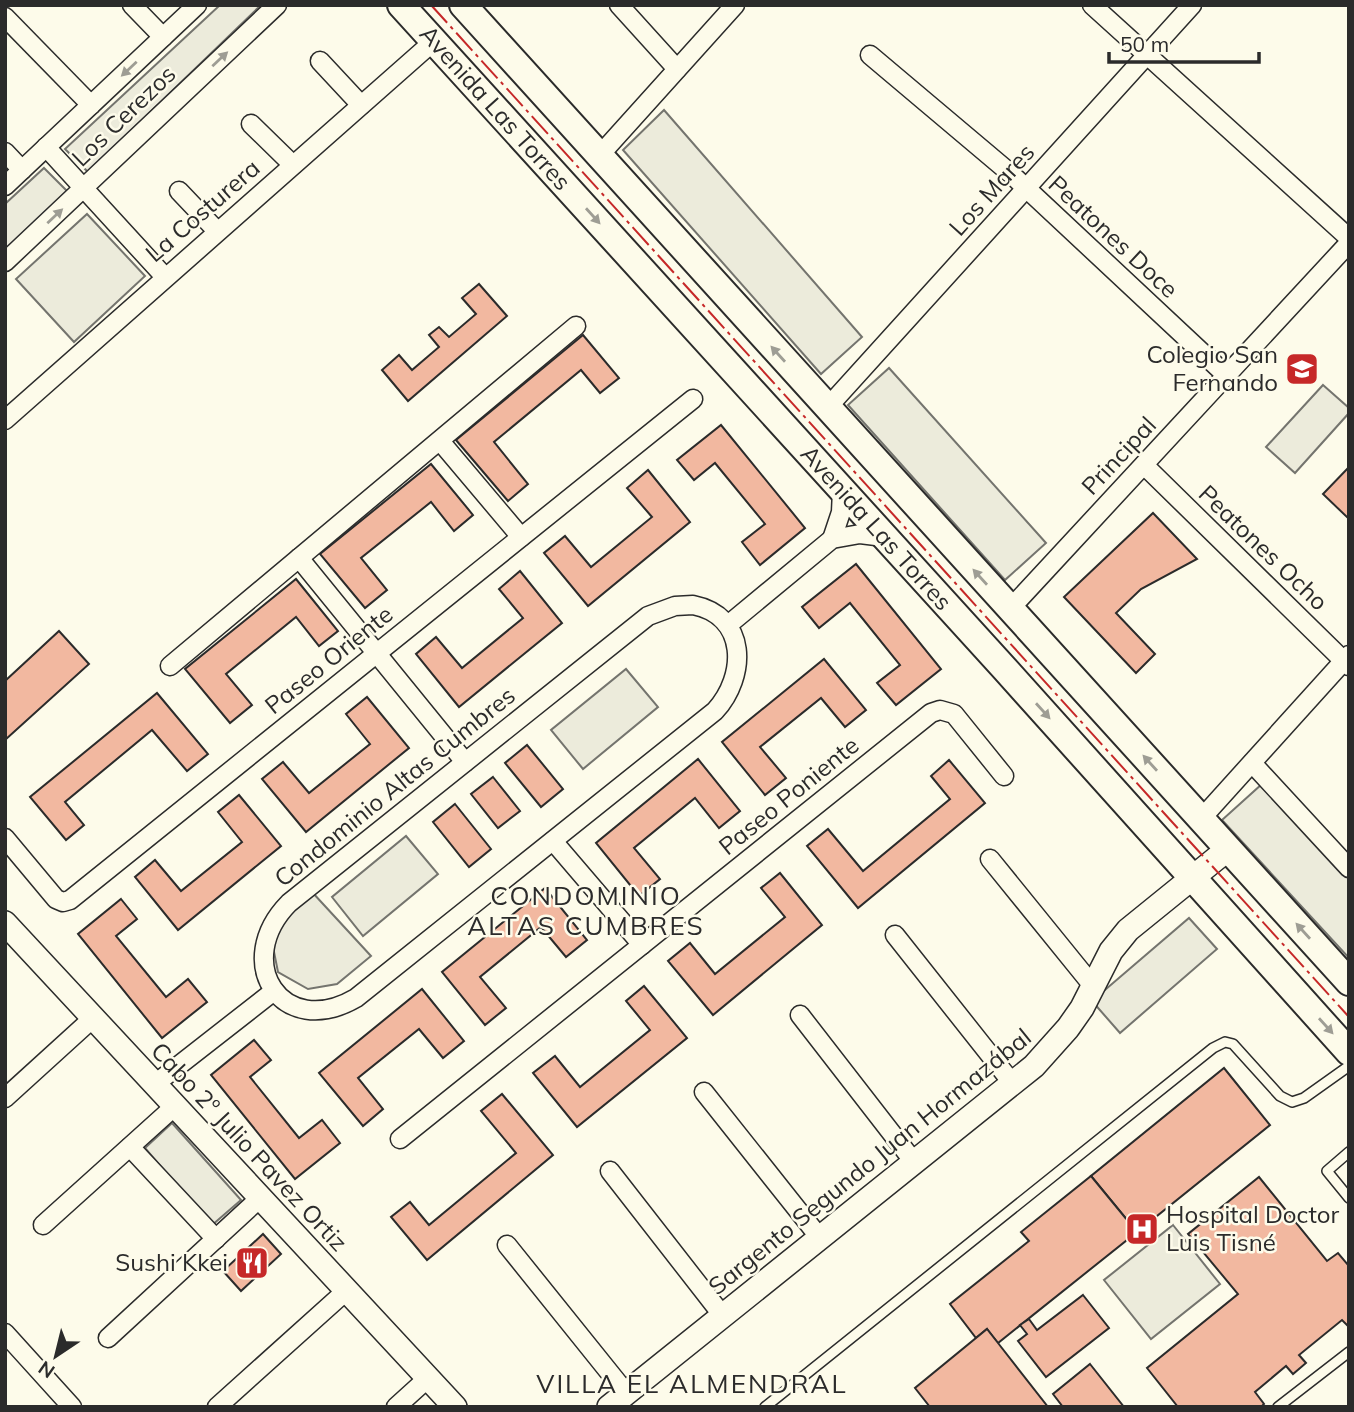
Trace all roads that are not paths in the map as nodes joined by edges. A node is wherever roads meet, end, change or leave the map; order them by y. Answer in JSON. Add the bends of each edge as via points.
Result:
{"nodes":[{"id":1,"x":132,"y":5,"type":"edge"},
{"id":2,"x":197,"y":5,"type":"edge"},
{"id":3,"x":277,"y":5,"type":"edge"},
{"id":4,"x":401,"y":5,"type":"edge"},
{"id":5,"x":463,"y":5,"type":"edge"},
{"id":6,"x":619,"y":5,"type":"edge"},
{"id":7,"x":735,"y":5,"type":"edge"},
{"id":8,"x":1092,"y":5,"type":"edge"},
{"id":9,"x":1192,"y":5,"type":"edge"},
{"id":10,"x":5,"y":17,"type":"edge"},
{"id":11,"x":163,"y":37,"type":"junction"},
{"id":12,"x":434,"y":41,"type":"junction"},
{"id":13,"x":1148,"y":54,"type":"junction"},
{"id":14,"x":870,"y":55,"type":"dead end"},
{"id":15,"x":320,"y":61,"type":"dead end"},
{"id":16,"x":677,"y":69,"type":"junction"},
{"id":17,"x":91,"y":105,"type":"junction"},
{"id":18,"x":361,"y":105,"type":"junction"},
{"id":19,"x":251,"y":124,"type":"dead end"},
{"id":20,"x":46,"y":147,"type":"junction"},
{"id":21,"x":5,"y":152,"type":"edge"},
{"id":22,"x":599,"y":156,"type":"junction"},
{"id":23,"x":293,"y":165,"type":"junction"},
{"id":24,"x":22,"y":170,"type":"junction"},
{"id":25,"x":5,"y":186,"type":"edge"},
{"id":26,"x":84,"y":188,"type":"junction"},
{"id":27,"x":1026,"y":189,"type":"junction"},
{"id":28,"x":179,"y":191,"type":"dead end"},
{"id":29,"x":217,"y":232,"type":"junction"},
{"id":30,"x":1349,"y":240,"type":"edge"},
{"id":31,"x":5,"y":262,"type":"edge"},
{"id":32,"x":165,"y":277,"type":"junction"},
{"id":33,"x":576,"y":326,"type":"dead end"},
{"id":34,"x":1226,"y":375,"type":"junction"},
{"id":35,"x":803,"y":382,"type":"junction"},
{"id":36,"x":693,"y":399,"type":"dead end"},
{"id":37,"x":827,"y":408,"type":"junction"},
{"id":38,"x":769,"y":409,"type":"junction"},
{"id":39,"x":5,"y":420,"type":"edge"},
{"id":40,"x":440,"y":441,"type":"junction"},
{"id":41,"x":1144,"y":465,"type":"junction"},
{"id":42,"x":842,"y":491,"type":"junction"},
{"id":43,"x":521,"y":537,"type":"junction"},
{"id":44,"x":884,"y":537,"type":"junction"},
{"id":45,"x":832,"y":539,"type":"junction"},
{"id":46,"x":299,"y":558,"type":"junction"},
{"id":47,"x":1010,"y":609,"type":"junction"},
{"id":48,"x":728,"y":625,"type":"junction"},
{"id":49,"x":1037,"y":638,"type":"junction"},
{"id":50,"x":376,"y":653,"type":"junction"},
{"id":51,"x":1347,"y":661,"type":"edge"},
{"id":52,"x":170,"y":666,"type":"dead end"},
{"id":53,"x":1004,"y":668,"type":"junction"},
{"id":54,"x":465,"y":762,"type":"junction"},
{"id":55,"x":1252,"y":763,"type":"junction"},
{"id":56,"x":1004,"y":776,"type":"dead end"},
{"id":57,"x":1201,"y":819,"type":"junction"},
{"id":58,"x":5,"y":838,"type":"edge"},
{"id":59,"x":553,"y":841,"type":"junction"},
{"id":60,"x":1228,"y":849,"type":"junction"},
{"id":61,"x":990,"y":859,"type":"dead end"},
{"id":62,"x":1349,"y":868,"type":"edge"},
{"id":63,"x":1193,"y":877,"type":"junction"},
{"id":64,"x":8,"y":930,"type":"edge"},
{"id":65,"x":895,"y":935,"type":"dead end"},
{"id":66,"x":642,"y":945,"type":"junction"},
{"id":67,"x":1349,"y":982,"type":"edge"},
{"id":68,"x":1093,"y":986,"type":"junction"},
{"id":69,"x":274,"y":991,"type":"junction"},
{"id":70,"x":800,"y":1015,"type":"dead end"},
{"id":71,"x":93,"y":1018,"type":"junction"},
{"id":72,"x":1349,"y":1052,"type":"edge"},
{"id":73,"x":1349,"y":1066,"type":"edge"},
{"id":74,"x":155,"y":1084,"type":"junction"},
{"id":75,"x":1013,"y":1084,"type":"junction"},
{"id":76,"x":704,"y":1092,"type":"dead end"},
{"id":77,"x":5,"y":1098,"type":"edge"},
{"id":78,"x":175,"y":1107,"type":"junction"},
{"id":79,"x":400,"y":1139,"type":"dead end"},
{"id":80,"x":130,"y":1147,"type":"junction"},
{"id":81,"x":1349,"y":1152,"type":"edge"},
{"id":82,"x":914,"y":1162,"type":"junction"},
{"id":83,"x":610,"y":1171,"type":"dead end"},
{"id":84,"x":260,"y":1198,"type":"junction"},
{"id":85,"x":1349,"y":1198,"type":"edge"},
{"id":86,"x":43,"y":1225,"type":"dead end"},
{"id":87,"x":820,"y":1238,"type":"junction"},
{"id":88,"x":216,"y":1239,"type":"junction"},
{"id":89,"x":507,"y":1245,"type":"dead end"},
{"id":90,"x":346,"y":1291,"type":"junction"},
{"id":91,"x":723,"y":1316,"type":"junction"},
{"id":92,"x":5,"y":1333,"type":"edge"},
{"id":93,"x":108,"y":1338,"type":"dead end"},
{"id":94,"x":1349,"y":1352,"type":"edge"},
{"id":95,"x":428,"y":1378,"type":"junction"},
{"id":96,"x":618,"y":1400,"type":"edge"},
{"id":97,"x":72,"y":1407,"type":"edge"},
{"id":98,"x":217,"y":1407,"type":"edge"},
{"id":99,"x":397,"y":1407,"type":"edge"},
{"id":100,"x":455,"y":1407,"type":"edge"},
{"id":101,"x":765,"y":1407,"type":"edge"},
{"id":102,"x":1278,"y":1407,"type":"edge"}],
"edges":[{"from":1,"to":11,"type":"street"},
{"from":2,"to":11,"type":"street","name":"Los Cerezos"},
{"from":26,"to":3,"type":"street","name":"Los Cerezos","one_way":true},
{"from":4,"to":12,"type":"main road","name":"Avenida Las Torres"},
{"from":5,"to":22,"type":"main road","name":"Avenida Las Torres"},
{"from":6,"to":16,"type":"street"},
{"from":7,"to":16,"type":"street"},
{"from":8,"to":13,"type":"street"},
{"from":9,"to":13,"type":"street","name":"Los Mares"},
{"from":10,"to":17,"type":"street"},
{"from":11,"to":17,"type":"street","name":"Los Cerezos","one_way":true},
{"from":12,"to":18,"type":"street","name":"La Costurera"},
{"from":12,"to":38,"type":"main road","name":"Avenida Las Torres","one_way":true},
{"from":13,"to":27,"type":"street","name":"Los Mares"},
{"from":13,"to":30,"type":"street"},
{"from":14,"to":27,"type":"street","name":"Peatones Doce"},
{"from":15,"to":18,"type":"street"},
{"from":16,"to":22,"type":"street"},
{"from":17,"to":20,"type":"street","name":"Los Cerezos"},
{"from":18,"to":23,"type":"street","name":"La Costurera"},
{"from":19,"to":23,"type":"street"},
{"from":20,"to":24,"type":"street","name":"Los Cerezos"},
{"from":20,"to":26,"type":"street"},
{"from":21,"to":24,"type":"street"},
{"from":35,"to":22,"type":"main road","name":"Avenida Las Torres","one_way":true},
{"from":23,"to":29,"type":"street","name":"La Costurera"},
{"from":24,"to":25,"type":"street","name":"Los Cerezos"},
{"from":31,"to":26,"type":"street","name":"Los Cerezos","one_way":true},
{"from":26,"to":32,"type":"street"},
{"from":27,"to":34,"type":"street","name":"Peatones Doce"},
{"from":27,"to":37,"type":"street","name":"Los Mares"},
{"from":28,"to":29,"type":"street"},
{"from":29,"to":32,"type":"street","name":"La Costurera"},
{"from":30,"to":34,"type":"street","name":"Principal"},
{"from":32,"to":39,"type":"street","name":"La Costurera"},
{"from":33,"to":40,"type":"street"},
{"from":34,"to":41,"type":"street","name":"Principal"},
{"from":35,"to":37,"type":"main road","name":"Avenida Las Torres"},
{"from":35,"to":38,"type":"main road","via":[[778,388]]},
{"from":36,"to":43,"type":"street","name":"Paseo Oriente"},
{"from":47,"to":37,"type":"main road","name":"Avenida Las Torres","one_way":true},
{"from":38,"to":42,"type":"main road","name":"Avenida Las Torres"},
{"from":40,"to":43,"type":"street"},
{"from":40,"to":46,"type":"street"},
{"from":41,"to":47,"type":"street","name":"Principal"},
{"from":41,"to":51,"type":"street","name":"Peatones Ocho"},
{"from":42,"to":44,"type":"main road","name":"Avenida Las Torres"},
{"from":42,"to":45,"type":"street"},
{"from":43,"to":50,"type":"street","name":"Paseo Oriente"},
{"from":44,"to":45,"type":"street","via":[[860,534]]},
{"from":44,"to":53,"type":"main road","name":"Avenida Las Torres"},
{"from":45,"to":48,"type":"street"},
{"from":46,"to":50,"type":"street"},
{"from":46,"to":52,"type":"street"},
{"from":47,"to":49,"type":"main road","name":"Avenida Las Torres"},
{"from":48,"to":54,"type":"street","name":"Condominio Altas Cumbres","via":[[712,611],[693,605],[648,616]]},
{"from":48,"to":59,"type":"street","via":[[738,659],[723,701]]},
{"from":49,"to":53,"type":"main road","via":[[1025,660]]},
{"from":57,"to":49,"type":"main road","name":"Avenida Las Torres","one_way":true},
{"from":50,"to":54,"type":"street"},
{"from":50,"to":58,"type":"street","name":"Paseo Oriente","via":[[67,901],[56,899]]},
{"from":51,"to":55,"type":"street"},
{"from":53,"to":63,"type":"main road","name":"Avenida Las Torres","one_way":true},
{"from":54,"to":69,"type":"street","name":"Condominio Altas Cumbres","via":[[280,912],[268,933],[264,954],[265,973]]},
{"from":55,"to":57,"type":"street"},
{"from":55,"to":62,"type":"street"},
{"from":56,"to":66,"type":"street","name":"Paseo Poniente","via":[[954,714],[936,711]]},
{"from":57,"to":60,"type":"main road","name":"Avenida Las Torres"},
{"from":59,"to":66,"type":"street"},
{"from":59,"to":69,"type":"street","via":[[346,1003],[312,1009],[291,1004]]},
{"from":60,"to":63,"type":"street","name":"Sargento Segundo Juan Hormazábal"},
{"from":67,"to":60,"type":"main road","name":"Avenida Las Torres","one_way":true},
{"from":61,"to":68,"type":"street"},
{"from":63,"to":68,"type":"street","name":"Sargento Segundo Juan Hormazábal","via":[[1128,930]]},
{"from":63,"to":72,"type":"main road","name":"Avenida Las Torres","one_way":true},
{"from":64,"to":71,"type":"street","name":"Cabo 2º Julio Pavez Ortiz"},
{"from":65,"to":75,"type":"street"},
{"from":66,"to":79,"type":"street","name":"Paseo Poniente"},
{"from":68,"to":75,"type":"street","name":"Sargento Segundo Juan Hormazábal","via":[[1068,1028]]},
{"from":69,"to":74,"type":"street"},
{"from":70,"to":82,"type":"street"},
{"from":71,"to":74,"type":"street","name":"Cabo 2º Julio Pavez Ortiz"},
{"from":71,"to":77,"type":"street"},
{"from":73,"to":101,"type":"lane","via":[[1292,1102],[1280,1096],[1233,1044],[1225,1042],[1213,1048]]},
{"from":74,"to":78,"type":"street","name":"Cabo 2º Julio Pavez Ortiz"},
{"from":75,"to":82,"type":"street","name":"Sargento Segundo Juan Hormazábal"},
{"from":76,"to":87,"type":"street"},
{"from":78,"to":80,"type":"street"},
{"from":78,"to":84,"type":"street","name":"Cabo 2º Julio Pavez Ortiz"},
{"from":80,"to":86,"type":"street"},
{"from":80,"to":88,"type":"street"},
{"from":81,"to":85,"type":"lane","via":[[1326,1171]]},
{"from":82,"to":87,"type":"street","name":"Sargento Segundo Juan Hormazábal"},
{"from":83,"to":91,"type":"street"},
{"from":84,"to":88,"type":"street"},
{"from":84,"to":90,"type":"street","name":"Cabo 2º Julio Pavez Ortiz"},
{"from":87,"to":91,"type":"street","name":"Sargento Segundo Juan Hormazábal"},
{"from":88,"to":93,"type":"street"},
{"from":89,"to":96,"type":"street"},
{"from":90,"to":95,"type":"street","name":"Cabo 2º Julio Pavez Ortiz"},
{"from":90,"to":98,"type":"street"},
{"from":91,"to":96,"type":"street","name":"Sargento Segundo Juan Hormazábal"},
{"from":92,"to":97,"type":"street"},
{"from":94,"to":102,"type":"lane"},
{"from":95,"to":99,"type":"street"},
{"from":95,"to":100,"type":"street","name":"Cabo 2º Julio Pavez Ortiz"}]}
